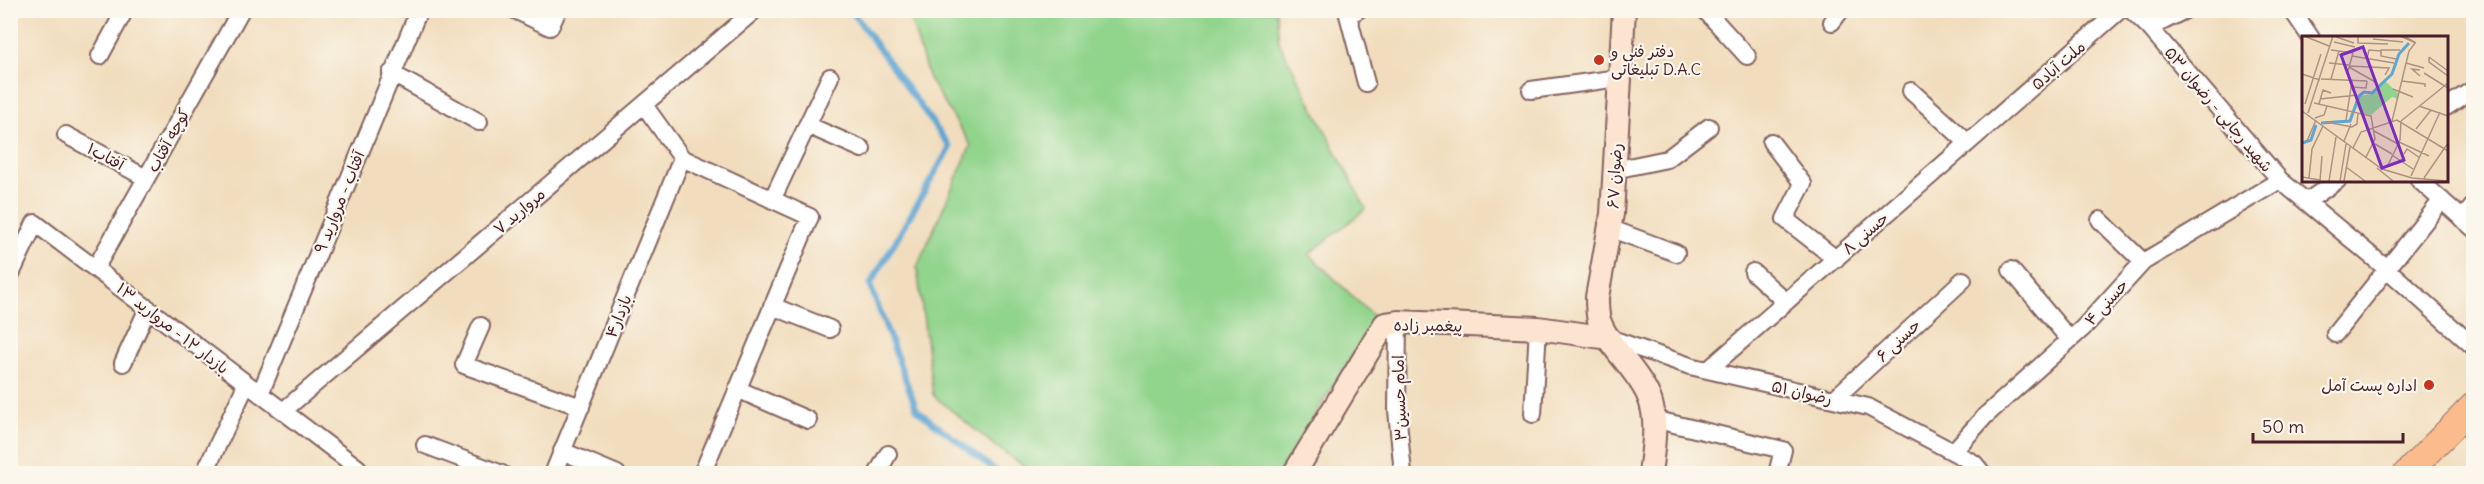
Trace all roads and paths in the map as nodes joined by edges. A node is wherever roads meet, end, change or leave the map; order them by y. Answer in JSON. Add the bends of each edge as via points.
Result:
{"nodes":[{"id":1,"x":125,"y":10,"type":"edge"},
{"id":2,"x":241,"y":10,"type":"edge"},
{"id":3,"x":419,"y":10,"type":"edge"},
{"id":4,"x":515,"y":10,"type":"edge"},
{"id":5,"x":558,"y":10,"type":"edge"},
{"id":6,"x":755,"y":10,"type":"edge"},
{"id":7,"x":1358,"y":10,"type":"edge"},
{"id":8,"x":1624,"y":10,"type":"edge"},
{"id":9,"x":1705,"y":10,"type":"edge"},
{"id":10,"x":2120,"y":10,"type":"edge"},
{"id":11,"x":2131,"y":10,"type":"edge"},
{"id":12,"x":2185,"y":10,"type":"edge"},
{"id":13,"x":2292,"y":10,"type":"edge"},
{"id":14,"x":2150,"y":28,"type":"junction"},
{"id":15,"x":2310,"y":36,"type":"edge"},
{"id":16,"x":100,"y":56,"type":"dead end"},
{"id":17,"x":1747,"y":56,"type":"dead end"},
{"id":18,"x":392,"y":73,"type":"junction"},
{"id":19,"x":830,"y":77,"type":"dead end"},
{"id":20,"x":1618,"y":78,"type":"junction"},
{"id":21,"x":1366,"y":83,"type":"dead end"},
{"id":22,"x":2474,"y":89,"type":"edge"},
{"id":23,"x":1531,"y":90,"type":"dead end"},
{"id":24,"x":1911,"y":91,"type":"dead end"},
{"id":25,"x":2023,"y":95,"type":"joint"},
{"id":26,"x":644,"y":105,"type":"junction"},
{"id":27,"x":2448,"y":106,"type":"edge"},
{"id":28,"x":479,"y":122,"type":"dead end"},
{"id":29,"x":807,"y":124,"type":"junction"},
{"id":30,"x":1710,"y":127,"type":"dead end"},
{"id":31,"x":66,"y":135,"type":"dead end"},
{"id":32,"x":1771,"y":142,"type":"dead end"},
{"id":33,"x":1968,"y":143,"type":"junction"},
{"id":34,"x":862,"y":149,"type":"dead end"},
{"id":35,"x":682,"y":158,"type":"junction"},
{"id":36,"x":1614,"y":170,"type":"junction"},
{"id":37,"x":146,"y":178,"type":"junction"},
{"id":38,"x":2280,"y":180,"type":"junction"},
{"id":39,"x":2335,"y":182,"type":"edge"},
{"id":40,"x":2421,"y":182,"type":"edge"},
{"id":41,"x":772,"y":200,"type":"junction"},
{"id":42,"x":2442,"y":200,"type":"junction"},
{"id":43,"x":2306,"y":202,"type":"junction"},
{"id":44,"x":2474,"y":206,"type":"edge"},
{"id":45,"x":2100,"y":220,"type":"dead end"},
{"id":46,"x":2468,"y":224,"type":"edge"},
{"id":47,"x":1610,"y":228,"type":"junction"},
{"id":48,"x":1676,"y":253,"type":"dead end"},
{"id":49,"x":1836,"y":258,"type":"junction"},
{"id":50,"x":2143,"y":262,"type":"junction"},
{"id":51,"x":95,"y":269,"type":"junction"},
{"id":52,"x":2387,"y":269,"type":"junction"},
{"id":53,"x":2011,"y":270,"type":"dead end"},
{"id":54,"x":1753,"y":272,"type":"dead end"},
{"id":55,"x":10,"y":276,"type":"edge"},
{"id":56,"x":1963,"y":280,"type":"dead end"},
{"id":57,"x":1785,"y":302,"type":"junction"},
{"id":58,"x":772,"y":306,"type":"junction"},
{"id":59,"x":148,"y":308,"type":"junction"},
{"id":60,"x":1398,"y":322,"type":"junction"},
{"id":61,"x":481,"y":326,"type":"dead end"},
{"id":62,"x":1538,"y":328,"type":"junction"},
{"id":63,"x":830,"y":329,"type":"dead end"},
{"id":64,"x":2335,"y":334,"type":"dead end"},
{"id":65,"x":1609,"y":338,"type":"junction"},
{"id":66,"x":2070,"y":340,"type":"junction"},
{"id":67,"x":2474,"y":347,"type":"edge"},
{"id":68,"x":123,"y":363,"type":"dead end"},
{"id":69,"x":1708,"y":370,"type":"junction"},
{"id":70,"x":737,"y":389,"type":"junction"},
{"id":71,"x":253,"y":390,"type":"junction"},
{"id":72,"x":1834,"y":399,"type":"junction"},
{"id":73,"x":2474,"y":405,"type":"edge"},
{"id":74,"x":580,"y":407,"type":"junction"},
{"id":75,"x":283,"y":411,"type":"junction"},
{"id":76,"x":1533,"y":414,"type":"dead end"},
{"id":77,"x":1653,"y":419,"type":"junction"},
{"id":78,"x":808,"y":420,"type":"dead end"},
{"id":79,"x":425,"y":445,"type":"dead end"},
{"id":80,"x":562,"y":451,"type":"junction"},
{"id":81,"x":1953,"y":452,"type":"junction"},
{"id":82,"x":888,"y":454,"type":"dead end"},
{"id":83,"x":358,"y":468,"type":"dead end"},
{"id":84,"x":204,"y":474,"type":"edge"},
{"id":85,"x":502,"y":474,"type":"edge"},
{"id":86,"x":553,"y":474,"type":"edge"},
{"id":87,"x":617,"y":474,"type":"edge"},
{"id":88,"x":702,"y":474,"type":"edge"},
{"id":89,"x":877,"y":474,"type":"edge"},
{"id":90,"x":1294,"y":474,"type":"edge"},
{"id":91,"x":1403,"y":474,"type":"edge"},
{"id":92,"x":1650,"y":474,"type":"edge"},
{"id":93,"x":1777,"y":474,"type":"edge"},
{"id":94,"x":1983,"y":474,"type":"edge"},
{"id":95,"x":2406,"y":474,"type":"edge"}],
"edges":[{"from":1,"to":16,"type":"street"},
{"from":2,"to":37,"type":"street","name":"کوچه آفتاب"},
{"from":3,"to":18,"type":"street","name":"آفتاب - مروارید ۹"},
{"from":4,"to":5,"type":"street","via":[[550,27]]},
{"from":6,"to":26,"type":"street","name":"مروارید ۷"},
{"from":7,"to":21,"type":"street","via":[[1348,15]]},
{"from":8,"to":20,"type":"street","name":"رضوان ۶۷"},
{"from":9,"to":17,"type":"street"},
{"from":10,"to":25,"type":"street","name":"ملت آباد۵"},
{"from":11,"to":14,"type":"street","name":"شهید رجایی - رضوان ۵۳"},
{"from":12,"to":14,"type":"street"},
{"from":13,"to":15,"type":"street"},
{"from":14,"to":38,"type":"street","name":"شهید رجایی - رضوان ۵۳"},
{"from":18,"to":28,"type":"street"},
{"from":18,"to":71,"type":"street","name":"آفتاب - مروارید ۹"},
{"from":19,"to":29,"type":"street"},
{"from":20,"to":23,"type":"street"},
{"from":20,"to":36,"type":"street","name":"رضوان ۶۷"},
{"from":22,"to":27,"type":"street"},
{"from":24,"to":33,"type":"street"},
{"from":25,"to":33,"type":"street","name":"حسنی ۸"},
{"from":26,"to":35,"type":"street"},
{"from":26,"to":75,"type":"street","name":"مروارید ۷"},
{"from":29,"to":34,"type":"street"},
{"from":29,"to":41,"type":"street"},
{"from":30,"to":36,"type":"street","via":[[1667,159]]},
{"from":31,"to":37,"type":"street","name":"آفتاب۱"},
{"from":32,"to":49,"type":"street","via":[[1803,184],[1785,219]]},
{"from":33,"to":49,"type":"street","name":"حسنی ۸"},
{"from":35,"to":41,"type":"street"},
{"from":35,"to":74,"type":"street","name":"بازدار۴"},
{"from":36,"to":47,"type":"street","name":"رضوان ۶۷"},
{"from":37,"to":51,"type":"street","name":"کوچه آفتاب"},
{"from":38,"to":43,"type":"street","name":"شهید رجایی - رضوان ۵۳"},
{"from":38,"to":50,"type":"street","name":"حسنی ۴"},
{"from":39,"to":43,"type":"street"},
{"from":40,"to":42,"type":"street"},
{"from":41,"to":58,"type":"street","via":[[810,217]]},
{"from":42,"to":46,"type":"street"},
{"from":42,"to":52,"type":"street"},
{"from":43,"to":52,"type":"street","name":"شهید رجایی - رضوان ۵۳"},
{"from":44,"to":46,"type":"street"},
{"from":45,"to":50,"type":"street"},
{"from":47,"to":48,"type":"street"},
{"from":47,"to":65,"type":"street","name":"رضوان ۶۷","via":[[1597,297],[1599,320]]},
{"from":49,"to":57,"type":"street","name":"حسنی ۸"},
{"from":50,"to":66,"type":"street","name":"حسنی ۴"},
{"from":51,"to":55,"type":"street","name":"بازدار ۱۲ - مروارید ۱۳","via":[[35,223]]},
{"from":51,"to":59,"type":"street","name":"بازدار ۱۲ - مروارید ۱۳"},
{"from":52,"to":64,"type":"street"},
{"from":52,"to":67,"type":"street","name":"شهید رجایی - رضوان ۵۳"},
{"from":53,"to":66,"type":"street"},
{"from":54,"to":57,"type":"street"},
{"from":56,"to":72,"type":"street","name":"حسنی ۶"},
{"from":57,"to":69,"type":"street","name":"حسنی ۸"},
{"from":58,"to":63,"type":"street"},
{"from":58,"to":70,"type":"street"},
{"from":59,"to":68,"type":"street"},
{"from":59,"to":71,"type":"street","name":"بازدار ۱۲ - مروارید ۱۳"},
{"from":60,"to":62,"type":"street","name":"پیغمبر زاده"},
{"from":60,"to":90,"type":"street","name":"پیغمبر زاده","via":[[1385,324]]},
{"from":60,"to":91,"type":"street","name":"امام حسین۳","via":[[1397,410]]},
{"from":61,"to":74,"type":"street","via":[[464,365]]},
{"from":62,"to":65,"type":"street","name":"پیغمبر زاده"},
{"from":62,"to":76,"type":"street"},
{"from":65,"to":69,"type":"street","name":"رضوان ۵۱"},
{"from":65,"to":77,"type":"street","name":"رضوان ۶۷","via":[[1640,380],[1649,397]]},
{"from":66,"to":81,"type":"street","name":"حسنی ۴","via":[[1985,416]]},
{"from":69,"to":72,"type":"street","name":"رضوان ۵۱"},
{"from":70,"to":78,"type":"street"},
{"from":70,"to":88,"type":"street"},
{"from":71,"to":75,"type":"street","name":"بازدار ۱۲ - مروارید ۱۳"},
{"from":71,"to":84,"type":"street","name":"آفتاب - مروارید ۹"},
{"from":72,"to":81,"type":"street","name":"رضوان ۵۱","via":[[1868,407]]},
{"from":73,"to":95,"type":"main road"},
{"from":74,"to":80,"type":"street","name":"بازدار۴"},
{"from":75,"to":83,"type":"street","name":"بازدار ۱۲ - مروارید ۱۳"},
{"from":77,"to":92,"type":"street","name":"رضوان ۶۷","via":[[1655,438]]},
{"from":77,"to":93,"type":"street","via":[[1784,450]]},
{"from":79,"to":85,"type":"street"},
{"from":80,"to":86,"type":"street","name":"بازدار۴"},
{"from":80,"to":87,"type":"street"},
{"from":81,"to":94,"type":"street","name":"رضوان ۵۱","via":[[1974,463]]},
{"from":82,"to":89,"type":"street"}]}
